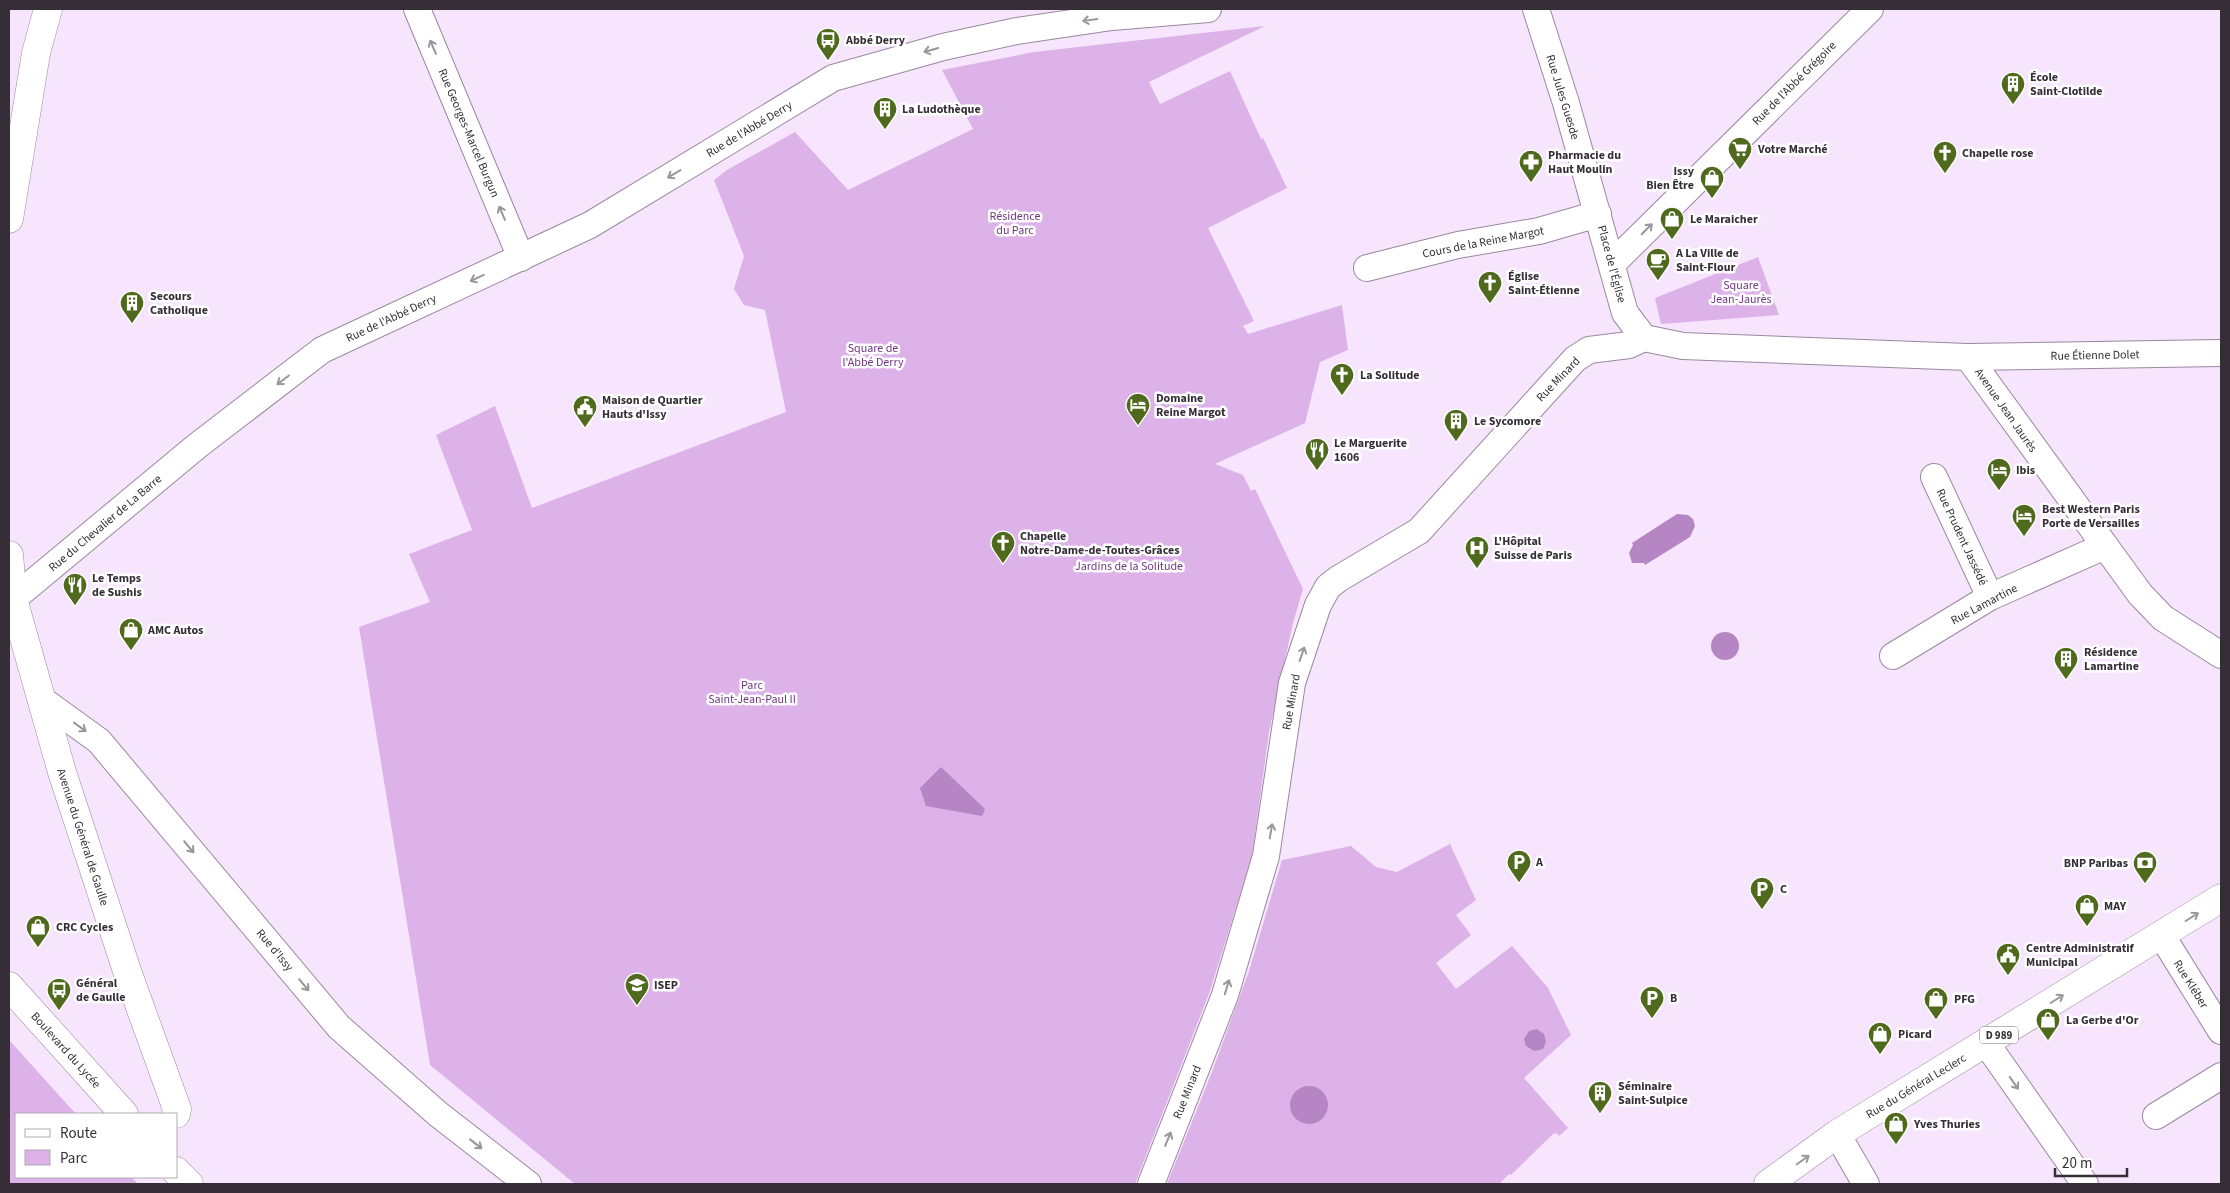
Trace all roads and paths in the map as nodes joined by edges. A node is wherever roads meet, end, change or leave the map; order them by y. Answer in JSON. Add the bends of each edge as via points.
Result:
{"nodes":[{"id":1,"x":417,"y":9,"type":"edge"},
{"id":2,"x":1208,"y":9,"type":"edge"},
{"id":3,"x":1536,"y":9,"type":"edge"},
{"id":4,"x":44,"y":10,"type":"edge"},
{"id":5,"x":1864,"y":11,"type":"edge"},
{"id":6,"x":1598,"y":214,"type":"junction"},
{"id":7,"x":9,"y":219,"type":"edge"},
{"id":8,"x":521,"y":258,"type":"junction"},
{"id":9,"x":1613,"y":263,"type":"junction"},
{"id":10,"x":1367,"y":268,"type":"dead end"},
{"id":11,"x":1644,"y":338,"type":"junction"},
{"id":12,"x":2221,"y":353,"type":"edge"},
{"id":13,"x":1968,"y":357,"type":"junction"},
{"id":14,"x":197,"y":446,"type":"joint"},
{"id":15,"x":1934,"y":477,"type":"dead end"},
{"id":16,"x":2105,"y":546,"type":"junction"},
{"id":17,"x":9,"y":555,"type":"edge"},
{"id":18,"x":1990,"y":597,"type":"junction"},
{"id":19,"x":11,"y":599,"type":"edge"},
{"id":20,"x":2221,"y":654,"type":"edge"},
{"id":21,"x":1893,"y":656,"type":"dead end"},
{"id":22,"x":41,"y":698,"type":"junction"},
{"id":23,"x":2221,"y":898,"type":"edge"},
{"id":24,"x":2162,"y":936,"type":"junction"},
{"id":25,"x":9,"y":986,"type":"edge"},
{"id":26,"x":2221,"y":1032,"type":"edge"},
{"id":27,"x":1986,"y":1043,"type":"junction"},
{"id":28,"x":2221,"y":1076,"type":"edge"},
{"id":29,"x":123,"y":1113,"type":"edge"},
{"id":30,"x":176,"y":1113,"type":"edge"},
{"id":31,"x":2156,"y":1116,"type":"dead end"},
{"id":32,"x":1837,"y":1134,"type":"junction"},
{"id":33,"x":178,"y":1173,"type":"edge"},
{"id":34,"x":189,"y":1184,"type":"edge"},
{"id":35,"x":528,"y":1184,"type":"edge"},
{"id":36,"x":1151,"y":1184,"type":"edge"},
{"id":37,"x":1768,"y":1184,"type":"edge"},
{"id":38,"x":1866,"y":1184,"type":"edge"},
{"id":39,"x":2085,"y":1184,"type":"edge"}],
"edges":[{"from":8,"to":1,"type":"street","name":"Rue Georges-Marcel Burgun","one_way":true},
{"from":2,"to":8,"type":"street","name":"Rue de l'Abbé Derry","one_way":true,"via":[[1112,17],[1017,31],[943,47],[833,78],[590,225]]},
{"from":3,"to":6,"type":"street","name":"Rue Jules Guesde"},
{"from":4,"to":7,"type":"main road"},
{"from":9,"to":5,"type":"street","name":"Rue de l'Abbé Grégoire","one_way":true},
{"from":6,"to":9,"type":"street","name":"Place de l'Église"},
{"from":6,"to":10,"type":"street","name":"Cours de la Reine Margot","via":[[1539,231],[1458,245]]},
{"from":8,"to":14,"type":"street","name":"Rue de l'Abbé Derry","one_way":true,"via":[[322,350]]},
{"from":9,"to":11,"type":"street","name":"Place de l'Église","via":[[1625,313]]},
{"from":11,"to":13,"type":"street","name":"Avenue Jean Jaurès","via":[[1672,346]]},
{"from":36,"to":11,"type":"street","name":"Rue Minard","one_way":true,"via":[[1228,986],[1266,856],[1292,683],[1318,605],[1328,587],[1419,531],[1575,359],[1589,350],[1629,345]]},
{"from":12,"to":13,"type":"street","name":"Rue Étienne Dolet"},
{"from":13,"to":16,"type":"street","name":"Avenue Jean Jaurès"},
{"from":14,"to":19,"type":"street","name":"Rue du Chevalier de La Barre"},
{"from":15,"to":18,"type":"street","name":"Rue Prudent Jassédé"},
{"from":16,"to":18,"type":"street","name":"Rue Lamartine"},
{"from":16,"to":20,"type":"street","name":"Avenue Jean Jaurès","via":[[2140,594],[2163,618]]},
{"from":17,"to":19,"type":"main road","name":"Avenue du Général de Gaulle"},
{"from":18,"to":21,"type":"street","name":"Rue Lamartine"},
{"from":19,"to":22,"type":"main road","name":"Avenue du Général de Gaulle"},
{"from":22,"to":30,"type":"main road","name":"Avenue du Général de Gaulle","via":[[62,772]]},
{"from":22,"to":35,"type":"street","name":"Rue d'Issy","one_way":true,"via":[[99,741],[339,1027],[438,1114]]},
{"from":24,"to":23,"type":"main road","name":"Rue du Général Leclerc","number":"D 989","one_way":true},
{"from":24,"to":26,"type":"street","name":"Rue Kléber"},
{"from":27,"to":24,"type":"main road","name":"Rue du Général Leclerc","number":"D 989","one_way":true},
{"from":25,"to":29,"type":"main road","name":"Boulevard du Lycée"},
{"from":27,"to":32,"type":"main road","name":"Rue du Général Leclerc","number":"D 989"},
{"from":27,"to":39,"type":"street","one_way":true},
{"from":28,"to":31,"type":"street"},
{"from":37,"to":32,"type":"main road","name":"Rue du Général Leclerc","number":"D 989","one_way":true},
{"from":32,"to":38,"type":"street"},
{"from":33,"to":34,"type":"main road"}]}
